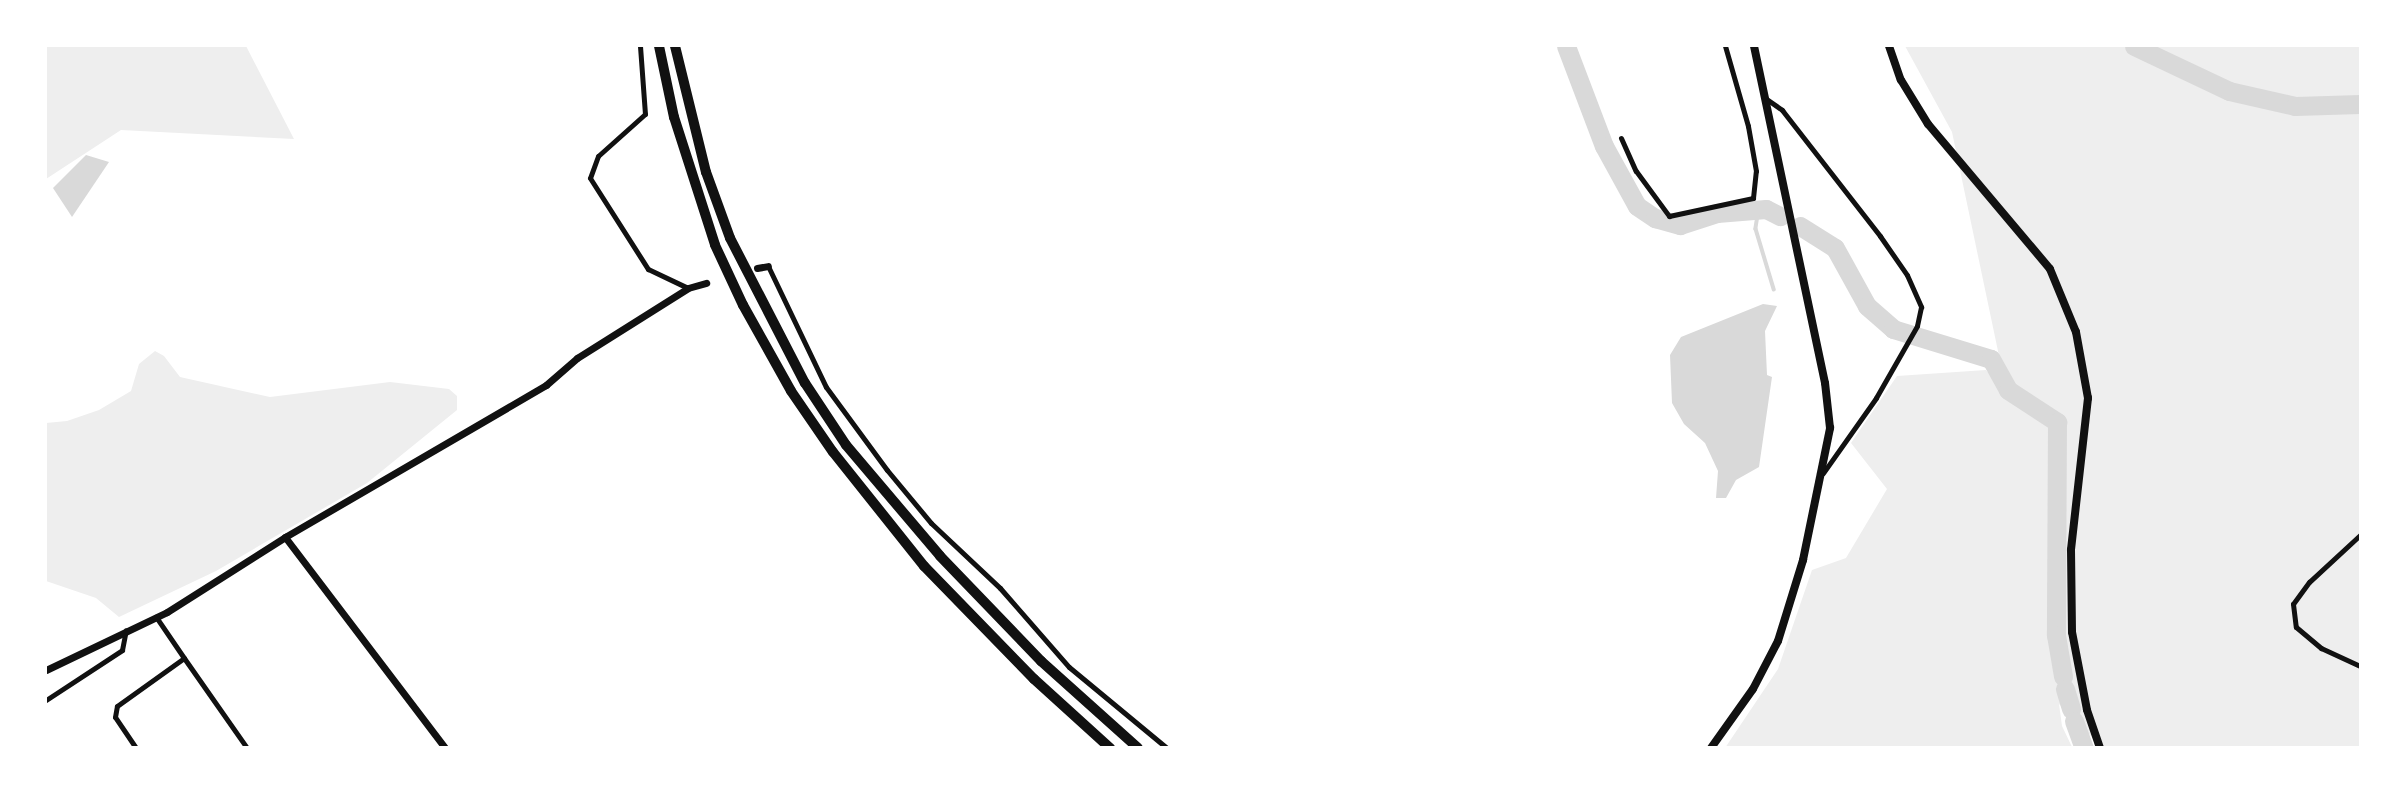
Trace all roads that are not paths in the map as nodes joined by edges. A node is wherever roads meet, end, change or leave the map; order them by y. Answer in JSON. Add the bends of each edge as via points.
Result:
{"nodes":[{"id":1,"x":640,"y":46,"type":"edge"},
{"id":2,"x":659,"y":46,"type":"edge"},
{"id":3,"x":675,"y":46,"type":"edge"},
{"id":4,"x":1725,"y":46,"type":"edge"},
{"id":5,"x":1754,"y":46,"type":"edge"},
{"id":6,"x":1889,"y":46,"type":"edge"},
{"id":7,"x":1765,"y":99,"type":"junction"},
{"id":8,"x":1622,"y":138,"type":"dead end"},
{"id":9,"x":768,"y":266,"type":"joint"},
{"id":10,"x":757,"y":268,"type":"dead end"},
{"id":11,"x":706,"y":283,"type":"dead end"},
{"id":12,"x":688,"y":288,"type":"junction"},
{"id":13,"x":1823,"y":473,"type":"junction"},
{"id":14,"x":2361,"y":535,"type":"edge"},
{"id":15,"x":285,"y":537,"type":"junction"},
{"id":16,"x":156,"y":617,"type":"junction"},
{"id":17,"x":126,"y":630,"type":"junction"},
{"id":18,"x":184,"y":658,"type":"junction"},
{"id":19,"x":2361,"y":666,"type":"edge"},
{"id":20,"x":46,"y":670,"type":"edge"},
{"id":21,"x":46,"y":699,"type":"edge"},
{"id":22,"x":136,"y":747,"type":"edge"},
{"id":23,"x":247,"y":747,"type":"edge"},
{"id":24,"x":445,"y":747,"type":"edge"},
{"id":25,"x":1110,"y":747,"type":"edge"},
{"id":26,"x":1138,"y":747,"type":"edge"},
{"id":27,"x":1167,"y":747,"type":"edge"},
{"id":28,"x":1711,"y":747,"type":"edge"},
{"id":29,"x":2100,"y":747,"type":"edge"}],
"edges":[{"from":1,"to":12,"type":"street","via":[[645,114],[598,156],[590,178],[648,269]]},
{"from":2,"to":25,"type":"highway","via":[[674,117],[715,245],[791,391],[924,566],[1034,679]]},
{"from":3,"to":26,"type":"highway","via":[[706,172],[730,238],[805,383],[846,445],[940,556],[1041,662]]},
{"from":4,"to":8,"type":"street","via":[[1752,148],[1756,171],[1753,198],[1669,216],[1636,171]]},
{"from":5,"to":7,"type":"main road"},
{"from":6,"to":29,"type":"main road","via":[[1901,80],[1928,124],[2050,269],[2076,332],[2088,398],[2071,550],[2071,632],[2087,710]]},
{"from":7,"to":13,"type":"main road","via":[[1825,383],[1830,428]]},
{"from":7,"to":13,"type":"street","via":[[1782,110],[1805,138],[1907,275],[1921,307],[1917,326],[1898,360]]},
{"from":9,"to":10,"type":"street"},
{"from":9,"to":27,"type":"street","via":[[826,387],[887,470],[1069,667]]},
{"from":11,"to":12,"type":"street"},
{"from":12,"to":15,"type":"street","via":[[577,358],[546,386]]},
{"from":13,"to":28,"type":"main road","via":[[1778,641],[1753,689]]},
{"from":14,"to":19,"type":"street","via":[[2308,582],[2293,604],[2296,627],[2321,648]]},
{"from":15,"to":16,"type":"street"},
{"from":15,"to":24,"type":"street"},
{"from":16,"to":17,"type":"street"},
{"from":16,"to":18,"type":"street"},
{"from":17,"to":20,"type":"street"},
{"from":17,"to":21,"type":"street","via":[[122,650]]},
{"from":18,"to":22,"type":"street","via":[[117,706],[115,717]]},
{"from":18,"to":23,"type":"street"}]}
